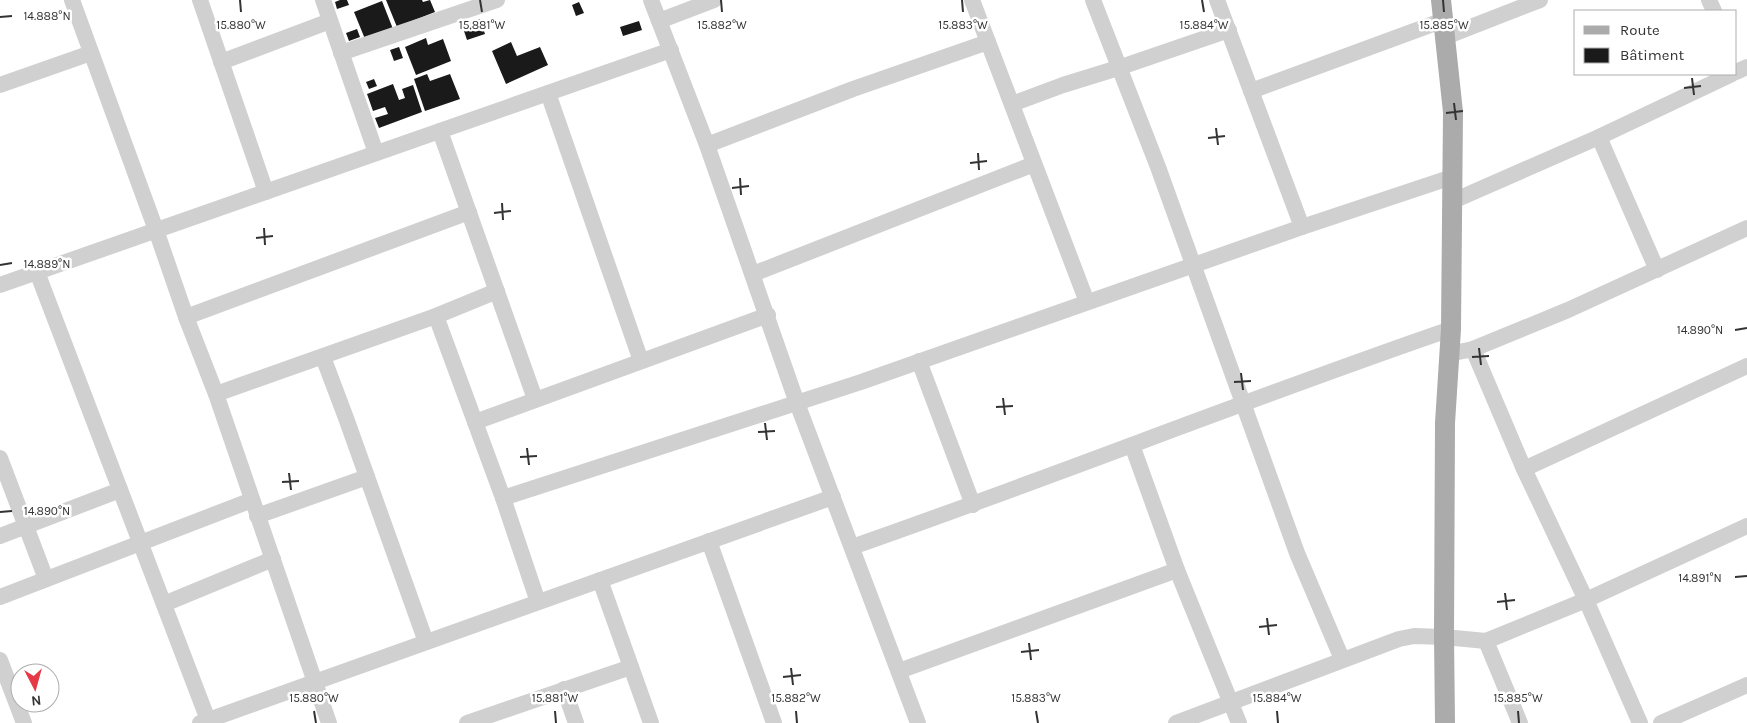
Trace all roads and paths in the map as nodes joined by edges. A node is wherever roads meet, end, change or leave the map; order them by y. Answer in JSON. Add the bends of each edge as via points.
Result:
{"nodes":[{"id":1,"x":72,"y":0,"type":"edge"},
{"id":2,"x":200,"y":0,"type":"edge"},
{"id":3,"x":323,"y":0,"type":"edge"},
{"id":4,"x":497,"y":0,"type":"edge"},
{"id":5,"x":651,"y":0,"type":"edge"},
{"id":6,"x":714,"y":0,"type":"edge"},
{"id":7,"x":972,"y":0,"type":"edge"},
{"id":8,"x":1092,"y":0,"type":"edge"},
{"id":9,"x":1217,"y":0,"type":"edge"},
{"id":10,"x":1441,"y":0,"type":"edge"},
{"id":11,"x":1540,"y":0,"type":"edge"},
{"id":12,"x":330,"y":21,"type":"junction"},
{"id":13,"x":659,"y":21,"type":"junction"},
{"id":14,"x":1444,"y":29,"type":"junction"},
{"id":15,"x":1228,"y":30,"type":"junction"},
{"id":16,"x":988,"y":42,"type":"junction"},
{"id":17,"x":671,"y":50,"type":"junction"},
{"id":18,"x":91,"y":53,"type":"junction"},
{"id":19,"x":342,"y":53,"type":"junction"},
{"id":20,"x":221,"y":62,"type":"junction"},
{"id":21,"x":1118,"y":68,"type":"junction"},
{"id":22,"x":1724,"y":75,"type":"edge"},
{"id":23,"x":0,"y":86,"type":"edge"},
{"id":24,"x":1250,"y":91,"type":"junction"},
{"id":25,"x":548,"y":93,"type":"junction"},
{"id":26,"x":1012,"y":104,"type":"junction"},
{"id":27,"x":440,"y":131,"type":"junction"},
{"id":28,"x":1598,"y":137,"type":"junction"},
{"id":29,"x":707,"y":145,"type":"junction"},
{"id":30,"x":376,"y":153,"type":"junction"},
{"id":31,"x":1034,"y":164,"type":"junction"},
{"id":32,"x":1452,"y":177,"type":"junction"},
{"id":33,"x":266,"y":192,"type":"junction"},
{"id":34,"x":1453,"y":201,"type":"junction"},
{"id":35,"x":469,"y":212,"type":"junction"},
{"id":36,"x":1302,"y":227,"type":"junction"},
{"id":37,"x":1747,"y":228,"type":"edge"},
{"id":38,"x":156,"y":230,"type":"junction"},
{"id":39,"x":1194,"y":266,"type":"junction"},
{"id":40,"x":1657,"y":270,"type":"junction"},
{"id":41,"x":37,"y":272,"type":"junction"},
{"id":42,"x":753,"y":274,"type":"junction"},
{"id":43,"x":0,"y":285,"type":"edge"},
{"id":44,"x":497,"y":291,"type":"junction"},
{"id":45,"x":1087,"y":302,"type":"junction"},
{"id":46,"x":768,"y":315,"type":"junction"},
{"id":47,"x":186,"y":316,"type":"junction"},
{"id":48,"x":436,"y":316,"type":"junction"},
{"id":49,"x":1451,"y":329,"type":"junction"},
{"id":50,"x":1473,"y":349,"type":"junction"},
{"id":51,"x":1449,"y":354,"type":"junction"},
{"id":52,"x":323,"y":357,"type":"junction"},
{"id":53,"x":641,"y":360,"type":"junction"},
{"id":54,"x":919,"y":361,"type":"junction"},
{"id":55,"x":1747,"y":366,"type":"edge"},
{"id":56,"x":216,"y":394,"type":"junction"},
{"id":57,"x":535,"y":399,"type":"junction"},
{"id":58,"x":797,"y":402,"type":"junction"},
{"id":59,"x":1243,"y":403,"type":"junction"},
{"id":60,"x":476,"y":422,"type":"junction"},
{"id":61,"x":1132,"y":445,"type":"junction"},
{"id":62,"x":0,"y":458,"type":"edge"},
{"id":63,"x":1524,"y":469,"type":"junction"},
{"id":64,"x":3,"y":475,"type":"edge"},
{"id":65,"x":367,"y":477,"type":"junction"},
{"id":66,"x":120,"y":490,"type":"junction"},
{"id":67,"x":833,"y":497,"type":"junction"},
{"id":68,"x":503,"y":498,"type":"junction"},
{"id":69,"x":972,"y":505,"type":"junction"},
{"id":70,"x":255,"y":508,"type":"junction"},
{"id":71,"x":26,"y":526,"type":"junction"},
{"id":72,"x":1747,"y":526,"type":"edge"},
{"id":73,"x":0,"y":536,"type":"edge"},
{"id":74,"x":710,"y":541,"type":"junction"},
{"id":75,"x":140,"y":543,"type":"junction"},
{"id":76,"x":852,"y":547,"type":"junction"},
{"id":77,"x":273,"y":559,"type":"junction"},
{"id":78,"x":1177,"y":570,"type":"junction"},
{"id":79,"x":46,"y":579,"type":"junction"},
{"id":80,"x":600,"y":580,"type":"junction"},
{"id":81,"x":0,"y":596,"type":"edge"},
{"id":82,"x":1586,"y":600,"type":"junction"},
{"id":83,"x":538,"y":602,"type":"junction"},
{"id":84,"x":164,"y":604,"type":"junction"},
{"id":85,"x":1444,"y":637,"type":"junction"},
{"id":86,"x":1486,"y":641,"type":"junction"},
{"id":87,"x":426,"y":642,"type":"junction"},
{"id":88,"x":1342,"y":659,"type":"junction"},
{"id":89,"x":0,"y":660,"type":"edge"},
{"id":90,"x":631,"y":667,"type":"junction"},
{"id":91,"x":899,"y":671,"type":"junction"},
{"id":92,"x":316,"y":682,"type":"junction"},
{"id":93,"x":1747,"y":684,"type":"edge"},
{"id":94,"x":564,"y":689,"type":"junction"},
{"id":95,"x":1232,"y":702,"type":"junction"},
{"id":96,"x":204,"y":722,"type":"edge"},
{"id":97,"x":24,"y":723,"type":"edge"},
{"id":98,"x":329,"y":723,"type":"edge"},
{"id":99,"x":467,"y":723,"type":"edge"},
{"id":100,"x":576,"y":723,"type":"edge"},
{"id":101,"x":651,"y":723,"type":"edge"},
{"id":102,"x":774,"y":723,"type":"edge"},
{"id":103,"x":918,"y":723,"type":"edge"},
{"id":104,"x":1176,"y":723,"type":"edge"},
{"id":105,"x":1239,"y":723,"type":"edge"},
{"id":106,"x":1445,"y":723,"type":"edge"},
{"id":107,"x":1520,"y":723,"type":"edge"},
{"id":108,"x":1640,"y":723,"type":"edge"},
{"id":109,"x":1661,"y":723,"type":"edge"}],
"edges":[{"from":1,"to":18,"type":"street"},
{"from":2,"to":20,"type":"street"},
{"from":3,"to":12,"type":"street"},
{"from":4,"to":19,"type":"street"},
{"from":5,"to":13,"type":"street"},
{"from":6,"to":13,"type":"street"},
{"from":7,"to":16,"type":"street"},
{"from":8,"to":21,"type":"street"},
{"from":9,"to":15,"type":"street"},
{"from":10,"to":14,"type":"main road"},
{"from":11,"to":14,"type":"street"},
{"from":12,"to":19,"type":"street"},
{"from":12,"to":20,"type":"street"},
{"from":13,"to":17,"type":"street"},
{"from":14,"to":24,"type":"street"},
{"from":14,"to":32,"type":"main road","via":[[1453,112]]},
{"from":15,"to":21,"type":"street"},
{"from":15,"to":24,"type":"street"},
{"from":16,"to":26,"type":"street"},
{"from":16,"to":29,"type":"street"},
{"from":17,"to":25,"type":"street"},
{"from":17,"to":29,"type":"street"},
{"from":18,"to":23,"type":"street"},
{"from":18,"to":38,"type":"street"},
{"from":19,"to":30,"type":"street"},
{"from":20,"to":33,"type":"street"},
{"from":21,"to":26,"type":"street","via":[[1063,84]]},
{"from":21,"to":39,"type":"street"},
{"from":22,"to":28,"type":"street"},
{"from":24,"to":36,"type":"street"},
{"from":25,"to":27,"type":"street"},
{"from":25,"to":53,"type":"street"},
{"from":26,"to":31,"type":"street"},
{"from":27,"to":30,"type":"street"},
{"from":27,"to":35,"type":"street"},
{"from":28,"to":34,"type":"street"},
{"from":28,"to":40,"type":"street"},
{"from":29,"to":42,"type":"street"},
{"from":30,"to":33,"type":"street"},
{"from":31,"to":42,"type":"street"},
{"from":31,"to":45,"type":"street"},
{"from":32,"to":34,"type":"main road"},
{"from":32,"to":36,"type":"street"},
{"from":33,"to":38,"type":"street"},
{"from":34,"to":49,"type":"main road"},
{"from":35,"to":44,"type":"street"},
{"from":35,"to":47,"type":"street"},
{"from":36,"to":39,"type":"street"},
{"from":37,"to":40,"type":"street"},
{"from":38,"to":41,"type":"street"},
{"from":38,"to":47,"type":"street"},
{"from":39,"to":45,"type":"street"},
{"from":39,"to":59,"type":"street"},
{"from":40,"to":50,"type":"street"},
{"from":41,"to":43,"type":"street"},
{"from":41,"to":66,"type":"street"},
{"from":42,"to":46,"type":"street"},
{"from":44,"to":48,"type":"street"},
{"from":44,"to":57,"type":"street"},
{"from":45,"to":54,"type":"street"},
{"from":46,"to":53,"type":"street"},
{"from":46,"to":58,"type":"street"},
{"from":47,"to":56,"type":"street"},
{"from":48,"to":52,"type":"street"},
{"from":48,"to":60,"type":"street"},
{"from":49,"to":51,"type":"main road"},
{"from":49,"to":59,"type":"street"},
{"from":50,"to":51,"type":"street"},
{"from":50,"to":63,"type":"street"},
{"from":51,"to":85,"type":"main road","via":[[1445,423]]},
{"from":52,"to":56,"type":"street"},
{"from":52,"to":65,"type":"street"},
{"from":53,"to":57,"type":"street"},
{"from":54,"to":58,"type":"street"},
{"from":54,"to":69,"type":"street"},
{"from":55,"to":63,"type":"street"},
{"from":56,"to":70,"type":"street"},
{"from":57,"to":60,"type":"street"},
{"from":58,"to":67,"type":"street"},
{"from":58,"to":68,"type":"street"},
{"from":59,"to":61,"type":"street"},
{"from":59,"to":88,"type":"street","via":[[1298,553]]},
{"from":60,"to":68,"type":"street"},
{"from":61,"to":69,"type":"street"},
{"from":61,"to":78,"type":"street"},
{"from":62,"to":64,"type":"street"},
{"from":63,"to":82,"type":"street"},
{"from":64,"to":71,"type":"street"},
{"from":65,"to":70,"type":"street"},
{"from":65,"to":87,"type":"street"},
{"from":66,"to":71,"type":"street"},
{"from":66,"to":75,"type":"street"},
{"from":67,"to":74,"type":"street"},
{"from":67,"to":76,"type":"street"},
{"from":68,"to":83,"type":"street"},
{"from":69,"to":76,"type":"street"},
{"from":70,"to":75,"type":"street"},
{"from":70,"to":77,"type":"street"},
{"from":71,"to":73,"type":"street"},
{"from":71,"to":79,"type":"street"},
{"from":72,"to":82,"type":"street"},
{"from":74,"to":80,"type":"street"},
{"from":74,"to":102,"type":"street"},
{"from":75,"to":79,"type":"street"},
{"from":75,"to":84,"type":"street"},
{"from":76,"to":91,"type":"street"},
{"from":77,"to":84,"type":"street"},
{"from":77,"to":92,"type":"street"},
{"from":78,"to":91,"type":"street"},
{"from":78,"to":95,"type":"street"},
{"from":79,"to":81,"type":"street"},
{"from":80,"to":83,"type":"street"},
{"from":80,"to":90,"type":"street"},
{"from":82,"to":86,"type":"street"},
{"from":82,"to":108,"type":"street"},
{"from":83,"to":87,"type":"street"},
{"from":84,"to":96,"type":"street"},
{"from":85,"to":86,"type":"street"},
{"from":85,"to":88,"type":"street","via":[[1399,639]]},
{"from":85,"to":106,"type":"main road"},
{"from":86,"to":107,"type":"street"},
{"from":87,"to":92,"type":"street"},
{"from":88,"to":95,"type":"street"},
{"from":89,"to":97,"type":"street"},
{"from":90,"to":94,"type":"street"},
{"from":90,"to":101,"type":"street"},
{"from":91,"to":103,"type":"street"},
{"from":92,"to":96,"type":"street"},
{"from":92,"to":98,"type":"street"},
{"from":93,"to":109,"type":"street"},
{"from":94,"to":99,"type":"street"},
{"from":94,"to":100,"type":"street"},
{"from":95,"to":104,"type":"street"},
{"from":95,"to":105,"type":"street"}]}
